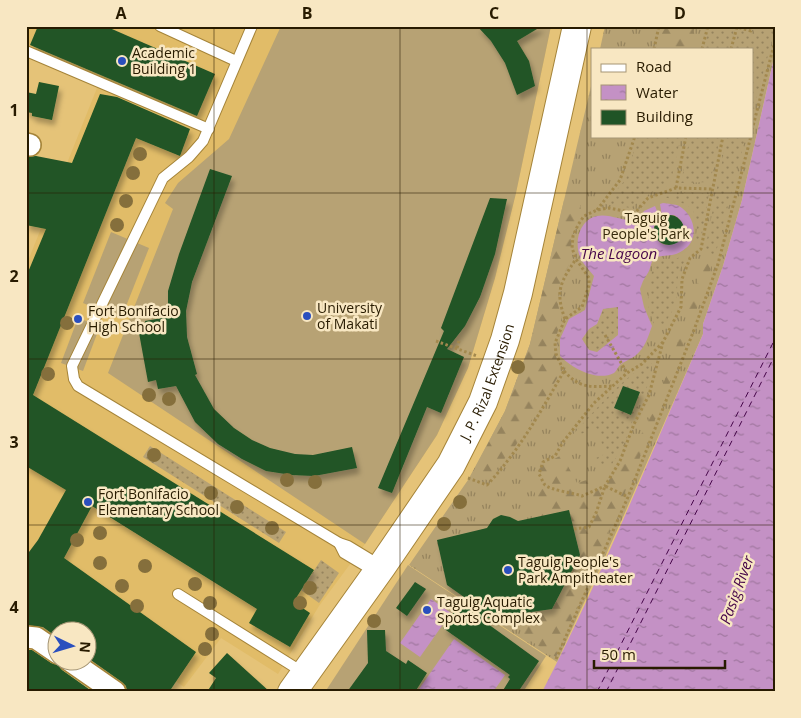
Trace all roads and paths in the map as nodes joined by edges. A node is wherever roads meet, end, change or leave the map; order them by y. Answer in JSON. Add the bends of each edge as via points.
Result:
{"nodes":[{"id":1,"x":160,"y":26,"type":"edge"},
{"id":2,"x":252,"y":26,"type":"edge"},
{"id":3,"x":578,"y":26,"type":"edge"},
{"id":4,"x":659,"y":26,"type":"edge"},
{"id":5,"x":708,"y":26,"type":"edge"},
{"id":6,"x":753,"y":26,"type":"edge"},
{"id":7,"x":775,"y":41,"type":"edge"},
{"id":8,"x":654,"y":48,"type":"edge"},
{"id":9,"x":702,"y":48,"type":"edge"},
{"id":10,"x":731,"y":48,"type":"edge"},
{"id":11,"x":26,"y":51,"type":"edge"},
{"id":12,"x":236,"y":61,"type":"junction"},
{"id":13,"x":754,"y":122,"type":"edge"},
{"id":14,"x":209,"y":129,"type":"junction"},
{"id":15,"x":634,"y":138,"type":"edge"},
{"id":16,"x":686,"y":138,"type":"edge"},
{"id":17,"x":722,"y":138,"type":"edge"},
{"id":18,"x":750,"y":138,"type":"edge"},
{"id":19,"x":676,"y":188,"type":"junction"},
{"id":20,"x":713,"y":189,"type":"junction"},
{"id":21,"x":597,"y":210,"type":"junction"},
{"id":22,"x":576,"y":259,"type":"junction"},
{"id":23,"x":564,"y":319,"type":"junction"},
{"id":24,"x":605,"y":335,"type":"dead end"},
{"id":25,"x":436,"y":341,"type":"dead end"},
{"id":26,"x":459,"y":342,"type":"dead end"},
{"id":27,"x":663,"y":342,"type":"junction"},
{"id":28,"x":457,"y":348,"type":"junction"},
{"id":29,"x":477,"y":356,"type":"dead end"},
{"id":30,"x":564,"y":372,"type":"junction"},
{"id":31,"x":627,"y":373,"type":"junction"},
{"id":32,"x":613,"y":386,"type":"junction"},
{"id":33,"x":464,"y":477,"type":"dead end"},
{"id":34,"x":604,"y":486,"type":"junction"},
{"id":35,"x":628,"y":497,"type":"junction"},
{"id":36,"x":574,"y":529,"type":"dead end"},
{"id":37,"x":380,"y":570,"type":"junction"},
{"id":38,"x":178,"y":594,"type":"dead end"},
{"id":39,"x":26,"y":636,"type":"edge"},
{"id":40,"x":48,"y":646,"type":"edge"},
{"id":41,"x":556,"y":659,"type":"dead end"},
{"id":42,"x":83,"y":670,"type":"edge"},
{"id":43,"x":298,"y":683,"type":"edge"},
{"id":44,"x":115,"y":692,"type":"edge"}],
"edges":[{"from":1,"to":12,"type":"lane"},
{"from":2,"to":12,"type":"lane"},
{"from":3,"to":37,"type":"main road","name":"J. P. Rizal Extension","via":[[518,293],[483,402],[451,465]]},
{"from":4,"to":8,"type":"path"},
{"from":5,"to":9,"type":"path"},
{"from":6,"to":10,"type":"path","via":[[751,32],[737,27]]},
{"from":7,"to":13,"type":"path"},
{"from":11,"to":14,"type":"lane"},
{"from":12,"to":14,"type":"lane"},
{"from":14,"to":37,"type":"lane","via":[[189,157],[163,178],[72,366],[74,379],[78,386],[348,546]]},
{"from":15,"to":21,"type":"path","via":[[620,180]]},
{"from":16,"to":19,"type":"path"},
{"from":17,"to":20,"type":"path"},
{"from":18,"to":35,"type":"path","via":[[718,264]]},
{"from":19,"to":20,"type":"path"},
{"from":19,"to":21,"type":"path","via":[[648,198],[635,213],[609,208]]},
{"from":20,"to":27,"type":"path","via":[[701,249],[690,258],[682,279],[681,307]]},
{"from":21,"to":22,"type":"path","via":[[584,216],[573,236],[572,248]]},
{"from":22,"to":23,"type":"path","via":[[560,287],[558,301]]},
{"from":22,"to":23,"type":"path","via":[[589,278],[589,285],[582,307]]},
{"from":23,"to":30,"type":"path","via":[[555,343]]},
{"from":24,"to":31,"type":"path"},
{"from":25,"to":28,"type":"path"},
{"from":26,"to":28,"type":"path"},
{"from":27,"to":31,"type":"path","via":[[642,364]]},
{"from":27,"to":34,"type":"path","via":[[649,394],[620,461]]},
{"from":28,"to":29,"type":"path"},
{"from":30,"to":32,"type":"path","via":[[573,382],[592,387]]},
{"from":30,"to":33,"type":"path","via":[[528,433],[487,485]]},
{"from":31,"to":32,"type":"path"},
{"from":32,"to":34,"type":"path","via":[[594,403],[556,456],[544,462],[539,474],[545,485],[554,490],[582,496]]},
{"from":34,"to":35,"type":"path"},
{"from":34,"to":36,"type":"path","via":[[589,527]]},
{"from":35,"to":41,"type":"path"},
{"from":37,"to":43,"type":"main road","name":"J. P. Rizal Extension"},
{"from":38,"to":43,"type":"lane"},
{"from":39,"to":40,"type":"street"},
{"from":42,"to":44,"type":"street"}]}
